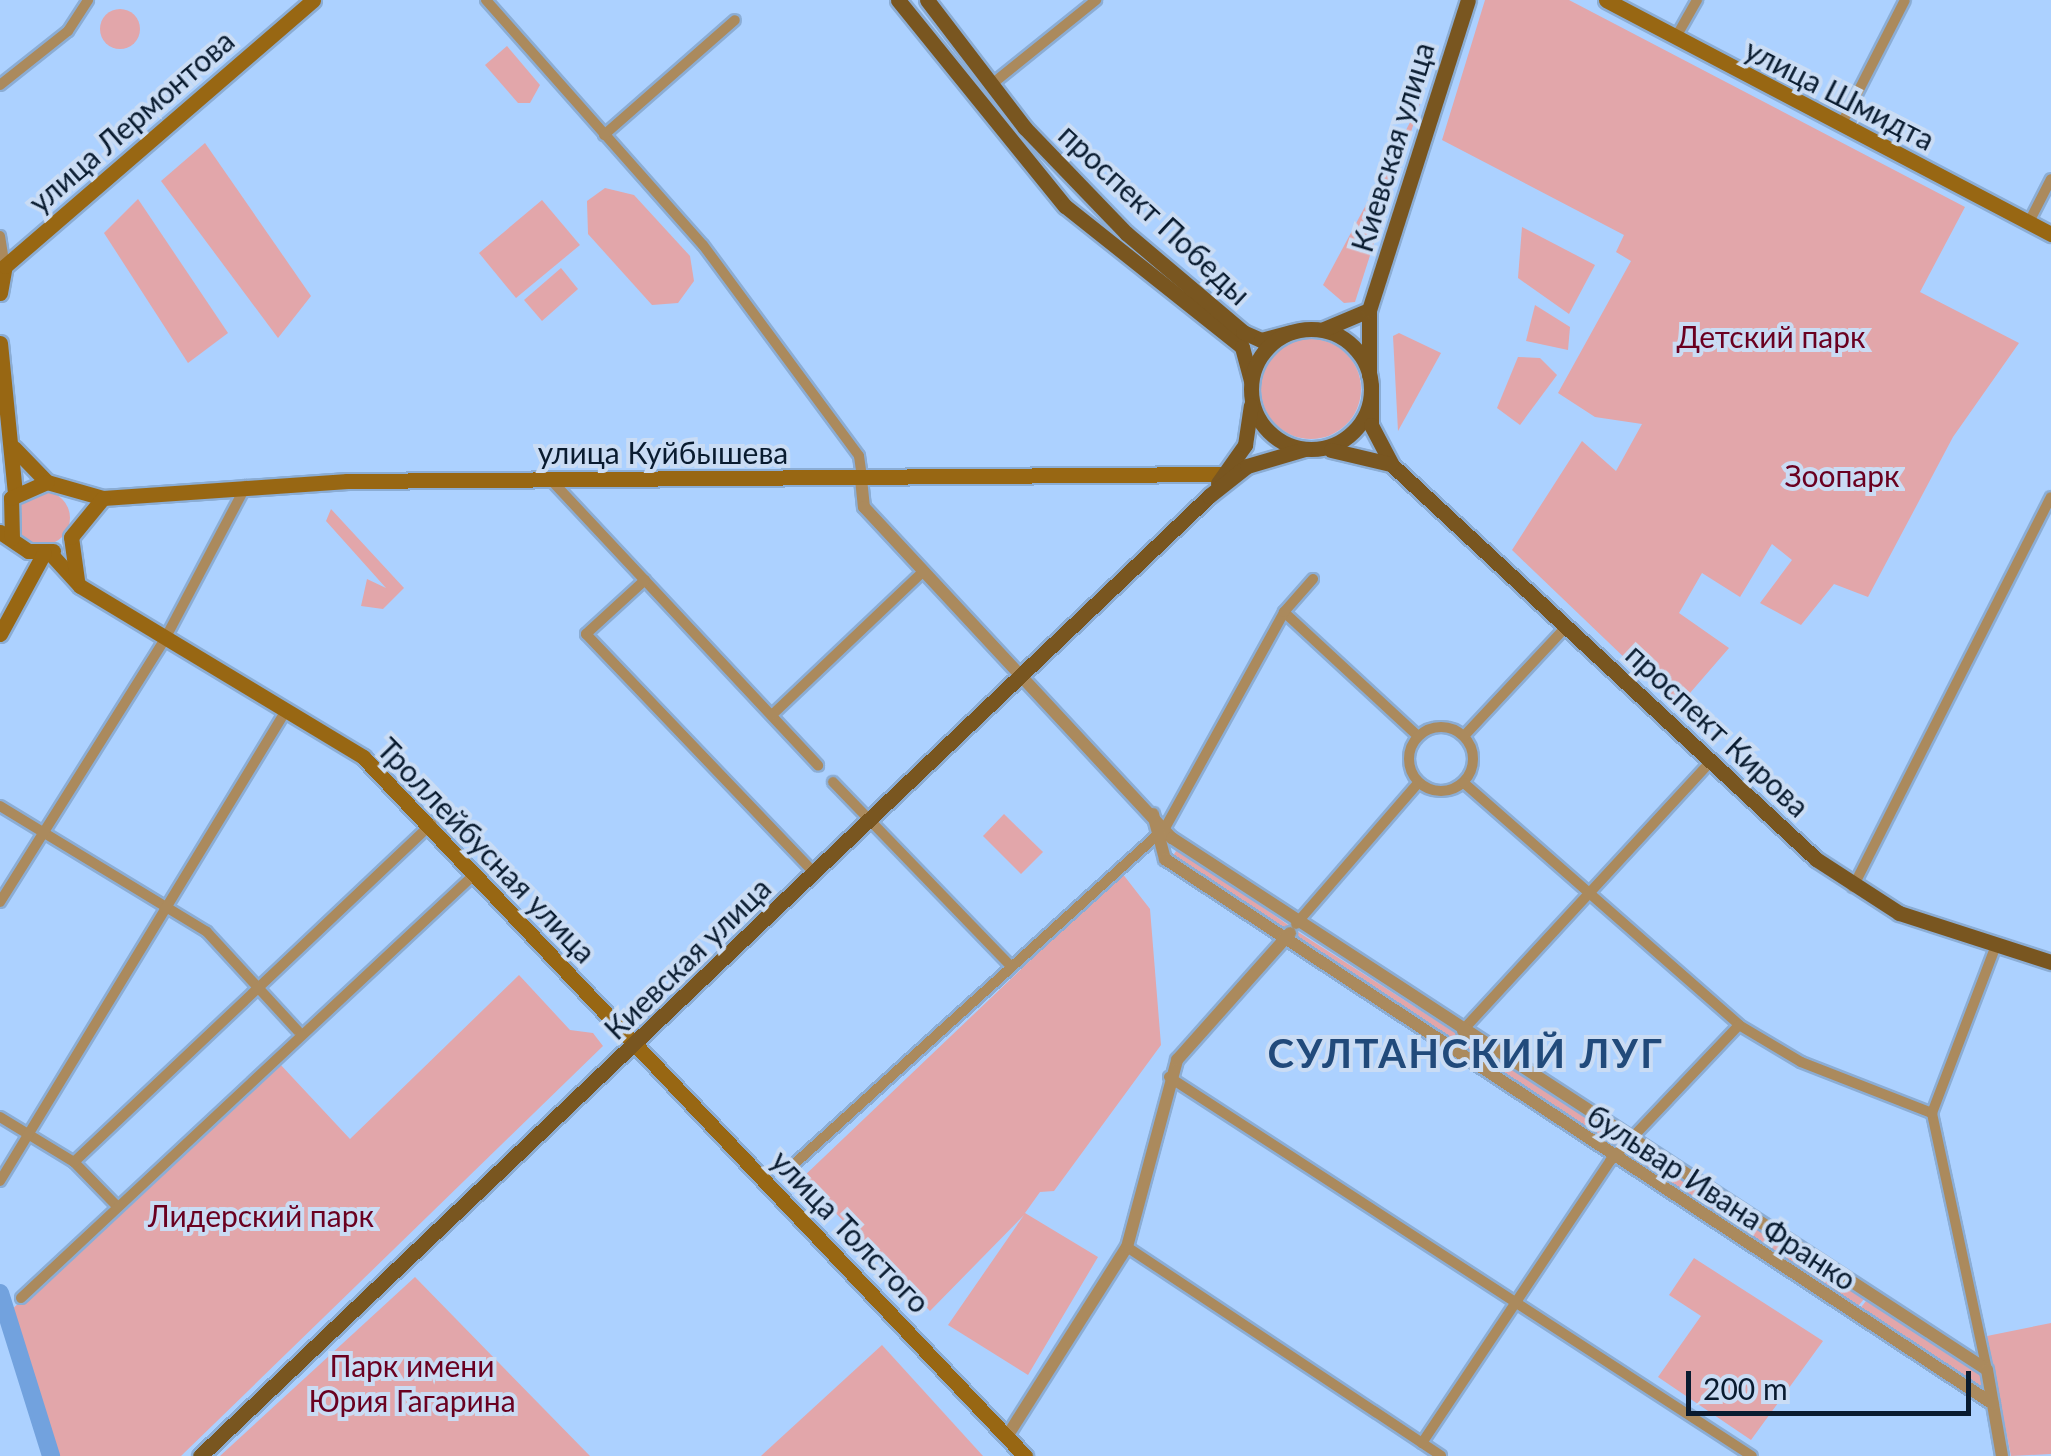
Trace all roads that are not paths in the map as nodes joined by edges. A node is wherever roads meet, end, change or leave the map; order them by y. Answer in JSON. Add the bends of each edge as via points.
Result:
{"nodes":[{"id":1,"x":88,"y":0,"type":"edge"},
{"id":2,"x":313,"y":0,"type":"edge"},
{"id":3,"x":486,"y":0,"type":"edge"},
{"id":4,"x":898,"y":0,"type":"edge"},
{"id":5,"x":927,"y":0,"type":"edge"},
{"id":6,"x":1096,"y":0,"type":"edge"},
{"id":7,"x":1468,"y":0,"type":"edge"},
{"id":8,"x":1606,"y":0,"type":"edge"},
{"id":9,"x":1697,"y":0,"type":"edge"},
{"id":10,"x":1905,"y":0,"type":"edge"},
{"id":11,"x":735,"y":20,"type":"dead end"},
{"id":12,"x":1676,"y":38,"type":"junction"},
{"id":13,"x":992,"y":84,"type":"junction"},
{"id":14,"x":0,"y":85,"type":"edge"},
{"id":15,"x":1841,"y":124,"type":"junction"},
{"id":16,"x":604,"y":134,"type":"junction"},
{"id":17,"x":2051,"y":179,"type":"edge"},
{"id":18,"x":2029,"y":222,"type":"junction"},
{"id":19,"x":2051,"y":234,"type":"edge"},
{"id":20,"x":0,"y":236,"type":"edge"},
{"id":21,"x":5,"y":266,"type":"junction"},
{"id":22,"x":0,"y":292,"type":"edge"},
{"id":23,"x":1369,"y":310,"type":"junction"},
{"id":24,"x":1320,"y":329,"type":"junction"},
{"id":25,"x":1290,"y":332,"type":"junction"},
{"id":26,"x":0,"y":344,"type":"edge"},
{"id":27,"x":2,"y":369,"type":"edge"},
{"id":28,"x":1370,"y":380,"type":"junction"},
{"id":29,"x":1251,"y":388,"type":"junction"},
{"id":30,"x":14,"y":448,"type":"junction"},
{"id":31,"x":1308,"y":449,"type":"junction"},
{"id":32,"x":1392,"y":465,"type":"junction"},
{"id":33,"x":1223,"y":474,"type":"junction"},
{"id":34,"x":861,"y":479,"type":"junction"},
{"id":35,"x":551,"y":480,"type":"junction"},
{"id":36,"x":47,"y":482,"type":"junction"},
{"id":37,"x":246,"y":486,"type":"junction"},
{"id":38,"x":66,"y":492,"type":"junction"},
{"id":39,"x":1209,"y":496,"type":"junction"},
{"id":40,"x":2051,"y":497,"type":"edge"},
{"id":41,"x":9,"y":498,"type":"edge"},
{"id":42,"x":103,"y":498,"type":"junction"},
{"id":43,"x":74,"y":530,"type":"junction"},
{"id":44,"x":6,"y":535,"type":"edge"},
{"id":45,"x":47,"y":553,"type":"junction"},
{"id":46,"x":924,"y":572,"type":"junction"},
{"id":47,"x":1313,"y":579,"type":"dead end"},
{"id":48,"x":645,"y":580,"type":"junction"},
{"id":49,"x":80,"y":586,"type":"junction"},
{"id":50,"x":1284,"y":612,"type":"junction"},
{"id":51,"x":1566,"y":627,"type":"junction"},
{"id":52,"x":0,"y":634,"type":"edge"},
{"id":53,"x":166,"y":637,"type":"junction"},
{"id":54,"x":1026,"y":673,"type":"junction"},
{"id":55,"x":284,"y":712,"type":"junction"},
{"id":56,"x":772,"y":715,"type":"junction"},
{"id":57,"x":1418,"y":736,"type":"junction"},
{"id":58,"x":1464,"y":736,"type":"junction"},
{"id":59,"x":1712,"y":760,"type":"junction"},
{"id":60,"x":818,"y":765,"type":"dead end"},
{"id":61,"x":834,"y":782,"type":"dead end"},
{"id":62,"x":1464,"y":782,"type":"junction"},
{"id":63,"x":1418,"y":783,"type":"junction"},
{"id":64,"x":0,"y":806,"type":"edge"},
{"id":65,"x":871,"y":821,"type":"junction"},
{"id":66,"x":432,"y":824,"type":"junction"},
{"id":67,"x":1160,"y":832,"type":"junction"},
{"id":68,"x":43,"y":834,"type":"junction"},
{"id":69,"x":476,"y":873,"type":"junction"},
{"id":70,"x":815,"y":874,"type":"junction"},
{"id":71,"x":1853,"y":888,"type":"junction"},
{"id":72,"x":1591,"y":894,"type":"junction"},
{"id":73,"x":0,"y":902,"type":"edge"},
{"id":74,"x":163,"y":908,"type":"junction"},
{"id":75,"x":1295,"y":925,"type":"junction"},
{"id":76,"x":1286,"y":938,"type":"junction"},
{"id":77,"x":1995,"y":948,"type":"junction"},
{"id":78,"x":2051,"y":962,"type":"edge"},
{"id":79,"x":1008,"y":963,"type":"junction"},
{"id":80,"x":258,"y":986,"type":"junction"},
{"id":81,"x":1739,"y":1025,"type":"junction"},
{"id":82,"x":298,"y":1031,"type":"junction"},
{"id":83,"x":1461,"y":1032,"type":"junction"},
{"id":84,"x":637,"y":1044,"type":"junction"},
{"id":85,"x":1168,"y":1077,"type":"junction"},
{"id":86,"x":1932,"y":1113,"type":"junction"},
{"id":87,"x":0,"y":1117,"type":"edge"},
{"id":88,"x":27,"y":1134,"type":"junction"},
{"id":89,"x":1630,"y":1138,"type":"junction"},
{"id":90,"x":1614,"y":1156,"type":"junction"},
{"id":91,"x":74,"y":1162,"type":"junction"},
{"id":92,"x":792,"y":1166,"type":"dead end"},
{"id":93,"x":0,"y":1182,"type":"edge"},
{"id":94,"x":116,"y":1204,"type":"junction"},
{"id":95,"x":1127,"y":1247,"type":"junction"},
{"id":96,"x":21,"y":1298,"type":"dead end"},
{"id":97,"x":1519,"y":1308,"type":"junction"},
{"id":98,"x":1987,"y":1370,"type":"junction"},
{"id":99,"x":1993,"y":1404,"type":"junction"},
{"id":100,"x":1008,"y":1435,"type":"junction"},
{"id":101,"x":1422,"y":1443,"type":"junction"},
{"id":102,"x":200,"y":1456,"type":"edge"},
{"id":103,"x":1024,"y":1456,"type":"edge"},
{"id":104,"x":1442,"y":1456,"type":"edge"},
{"id":105,"x":1752,"y":1456,"type":"edge"},
{"id":106,"x":2002,"y":1456,"type":"edge"}],
"edges":[{"from":1,"to":14,"type":"street","via":[[68,32]]},
{"from":2,"to":21,"type":"main road","name":"улица Лермонтова"},
{"from":3,"to":16,"type":"street"},
{"from":4,"to":29,"type":"main road","name":"проспект Победы","via":[[1066,206],[1242,347]]},
{"from":5,"to":13,"type":"main road","name":"проспект Победы"},
{"from":6,"to":13,"type":"street"},
{"from":7,"to":23,"type":"main road","name":"Киевская улица"},
{"from":8,"to":12,"type":"main road","name":"улица Шмидта"},
{"from":9,"to":12,"type":"street"},
{"from":10,"to":15,"type":"street"},
{"from":11,"to":16,"type":"street"},
{"from":12,"to":15,"type":"main road","name":"улица Шмидта"},
{"from":13,"to":25,"type":"main road","name":"проспект Победы","via":[[1080,188],[1223,318],[1261,340]]},
{"from":15,"to":18,"type":"main road","name":"улица Шмидта"},
{"from":16,"to":34,"type":"street","via":[[703,244],[806,382],[858,456]]},
{"from":17,"to":18,"type":"street"},
{"from":18,"to":19,"type":"main road","name":"улица Шмидта"},
{"from":20,"to":21,"type":"street"},
{"from":21,"to":22,"type":"main road"},
{"from":23,"to":24,"type":"main road","via":[[1348,326]]},
{"from":23,"to":28,"type":"main road","name":"Киевская улица"},
{"from":24,"to":25,"type":"main road"},
{"from":24,"to":28,"type":"main road","via":[[1356,350]]},
{"from":25,"to":29,"type":"main road","via":[[1267,347]]},
{"from":26,"to":27,"type":"main road"},
{"from":27,"to":30,"type":"main road"},
{"from":28,"to":31,"type":"main road","via":[[1352,434]]},
{"from":28,"to":32,"type":"main road","via":[[1370,424]]},
{"from":29,"to":31,"type":"main road","via":[[1271,434]]},
{"from":29,"to":33,"type":"main road","name":"Киевская улица","via":[[1244,445]]},
{"from":30,"to":36,"type":"main road"},
{"from":30,"to":41,"type":"main road"},
{"from":31,"to":32,"type":"main road"},
{"from":31,"to":39,"type":"main road","name":"Киевская улица","via":[[1247,466]]},
{"from":32,"to":51,"type":"main road","name":"проспект Кирова"},
{"from":33,"to":34,"type":"main road","name":"улица Куйбышева"},
{"from":33,"to":39,"type":"main road","name":"Киевская улица"},
{"from":34,"to":35,"type":"main road","name":"улица Куйбышева"},
{"from":34,"to":46,"type":"street","via":[[864,507]]},
{"from":35,"to":37,"type":"main road","name":"улица Куйбышева"},
{"from":35,"to":48,"type":"street"},
{"from":36,"to":38,"type":"main road"},
{"from":36,"to":41,"type":"main road"},
{"from":37,"to":42,"type":"main road","name":"улица Куйбышева"},
{"from":37,"to":53,"type":"street"},
{"from":38,"to":42,"type":"main road","name":"улица Куйбышева"},
{"from":38,"to":43,"type":"main road"},
{"from":39,"to":54,"type":"main road","name":"Киевская улица"},
{"from":40,"to":71,"type":"street"},
{"from":41,"to":44,"type":"main road"},
{"from":42,"to":43,"type":"main road"},
{"from":43,"to":45,"type":"main road"},
{"from":43,"to":49,"type":"main road"},
{"from":44,"to":45,"type":"main road"},
{"from":45,"to":49,"type":"main road","name":"Троллейбусная улица"},
{"from":45,"to":52,"type":"main road"},
{"from":46,"to":54,"type":"street"},
{"from":46,"to":56,"type":"street"},
{"from":47,"to":50,"type":"street"},
{"from":48,"to":56,"type":"street"},
{"from":48,"to":70,"type":"street","via":[[586,634]]},
{"from":49,"to":53,"type":"main road","name":"Троллейбусная улица"},
{"from":50,"to":57,"type":"street"},
{"from":50,"to":67,"type":"street"},
{"from":51,"to":58,"type":"street"},
{"from":51,"to":59,"type":"main road","name":"проспект Кирова"},
{"from":53,"to":55,"type":"main road","name":"Троллейбусная улица"},
{"from":53,"to":68,"type":"street"},
{"from":54,"to":65,"type":"main road","name":"Киевская улица"},
{"from":54,"to":67,"type":"street","via":[[1152,811]]},
{"from":55,"to":66,"type":"main road","name":"Троллейбусная улица","via":[[363,757]]},
{"from":55,"to":74,"type":"street"},
{"from":56,"to":60,"type":"street"},
{"from":57,"to":58,"type":"street","via":[[1441,726]]},
{"from":57,"to":63,"type":"street","via":[[1408,760]]},
{"from":58,"to":62,"type":"street","via":[[1474,759]]},
{"from":59,"to":71,"type":"main road","name":"проспект Кирова"},
{"from":59,"to":72,"type":"street"},
{"from":61,"to":65,"type":"street"},
{"from":62,"to":63,"type":"street","via":[[1441,792]]},
{"from":62,"to":72,"type":"street"},
{"from":63,"to":75,"type":"street"},
{"from":64,"to":68,"type":"street"},
{"from":65,"to":70,"type":"main road","name":"Киевская улица"},
{"from":65,"to":79,"type":"street"},
{"from":66,"to":69,"type":"main road","name":"Троллейбусная улица"},
{"from":66,"to":80,"type":"street"},
{"from":67,"to":75,"type":"street","name":"бульвар Ивана Франко"},
{"from":67,"to":76,"type":"street","name":"бульвар Ивана Франко","via":[[1166,859]]},
{"from":67,"to":79,"type":"street"},
{"from":68,"to":73,"type":"street"},
{"from":68,"to":74,"type":"street"},
{"from":69,"to":82,"type":"street"},
{"from":69,"to":84,"type":"main road","name":"Троллейбусная улица"},
{"from":70,"to":84,"type":"main road","name":"Киевская улица"},
{"from":71,"to":77,"type":"main road","name":"проспект Кирова"},
{"from":72,"to":81,"type":"street"},
{"from":72,"to":83,"type":"street"},
{"from":74,"to":80,"type":"street","via":[[207,932]]},
{"from":74,"to":88,"type":"street"},
{"from":75,"to":76,"type":"street"},
{"from":75,"to":83,"type":"street","name":"бульвар Ивана Франко"},
{"from":76,"to":85,"type":"street"},
{"from":76,"to":90,"type":"street","name":"бульвар Ивана Франко"},
{"from":77,"to":78,"type":"main road","name":"проспект Кирова"},
{"from":77,"to":86,"type":"street"},
{"from":79,"to":92,"type":"street"},
{"from":80,"to":82,"type":"street"},
{"from":80,"to":91,"type":"street"},
{"from":81,"to":86,"type":"street","via":[[1801,1062]]},
{"from":81,"to":89,"type":"street"},
{"from":82,"to":94,"type":"street"},
{"from":83,"to":89,"type":"street","name":"бульвар Ивана Франко"},
{"from":84,"to":100,"type":"main road","name":"улица Толстого"},
{"from":84,"to":102,"type":"main road","name":"Киевская улица"},
{"from":85,"to":95,"type":"street"},
{"from":85,"to":97,"type":"street"},
{"from":86,"to":98,"type":"street"},
{"from":87,"to":88,"type":"street"},
{"from":88,"to":91,"type":"street"},
{"from":88,"to":93,"type":"street"},
{"from":89,"to":90,"type":"street"},
{"from":89,"to":98,"type":"street","name":"бульвар Ивана Франко"},
{"from":90,"to":97,"type":"street"},
{"from":90,"to":99,"type":"street","name":"бульвар Ивана Франко"},
{"from":91,"to":94,"type":"street"},
{"from":94,"to":96,"type":"street"},
{"from":95,"to":100,"type":"street"},
{"from":95,"to":101,"type":"street"},
{"from":97,"to":101,"type":"street"},
{"from":97,"to":105,"type":"street"},
{"from":98,"to":99,"type":"street"},
{"from":99,"to":106,"type":"street"},
{"from":100,"to":103,"type":"main road","name":"улица Толстого"},
{"from":101,"to":104,"type":"street"}]}
